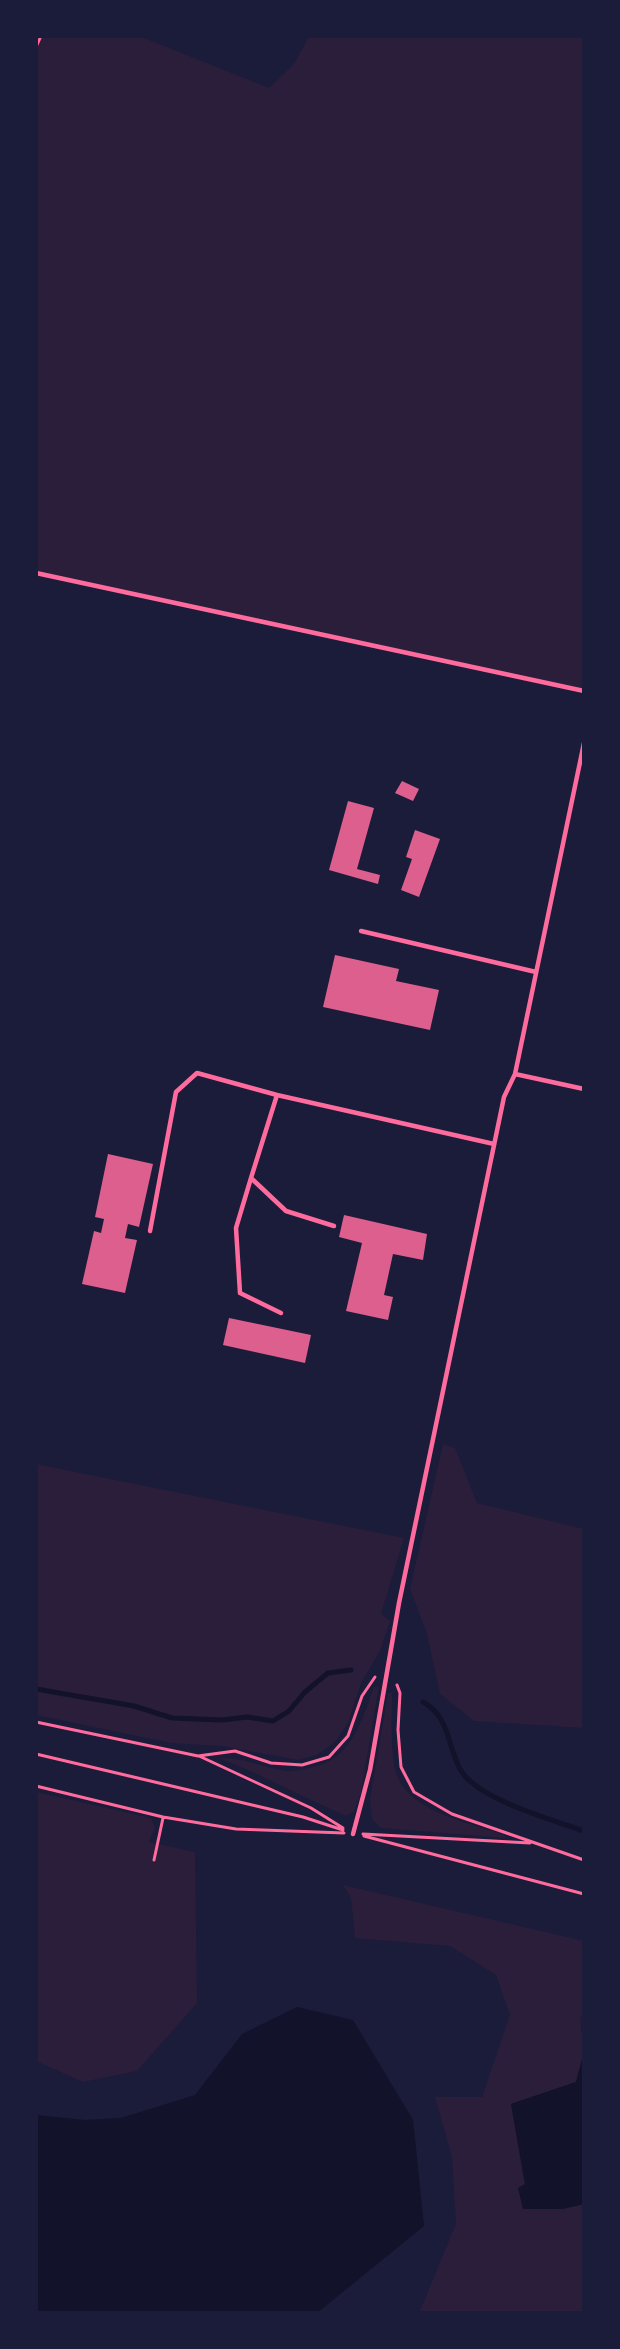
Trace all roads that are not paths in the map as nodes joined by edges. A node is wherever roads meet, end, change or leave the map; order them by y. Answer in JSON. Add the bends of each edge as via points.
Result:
{"nodes":[{"id":1,"x":36,"y":573,"type":"edge"},
{"id":2,"x":584,"y":690,"type":"edge"},
{"id":3,"x":584,"y":743,"type":"edge"},
{"id":4,"x":361,"y":932,"type":"dead end"},
{"id":5,"x":536,"y":972,"type":"junction"},
{"id":6,"x":515,"y":1074,"type":"junction"},
{"id":7,"x":584,"y":1089,"type":"edge"},
{"id":8,"x":277,"y":1095,"type":"junction"},
{"id":9,"x":494,"y":1144,"type":"junction"},
{"id":10,"x":251,"y":1178,"type":"junction"},
{"id":11,"x":334,"y":1226,"type":"dead end"},
{"id":12,"x":150,"y":1231,"type":"dead end"},
{"id":13,"x":281,"y":1313,"type":"dead end"},
{"id":14,"x":353,"y":1834,"type":"road end"}],
"edges":[{"from":1,"to":2,"type":"lane"},
{"from":3,"to":5,"type":"lane"},
{"from":4,"to":5,"type":"lane"},
{"from":5,"to":6,"type":"lane"},
{"from":6,"to":7,"type":"lane"},
{"from":6,"to":9,"type":"lane","via":[[504,1097]]},
{"from":8,"to":9,"type":"lane"},
{"from":8,"to":10,"type":"lane"},
{"from":8,"to":12,"type":"lane","via":[[197,1073],[176,1092]]},
{"from":9,"to":14,"type":"lane","via":[[388,1659],[370,1770]]},
{"from":10,"to":11,"type":"lane","via":[[286,1211]]},
{"from":10,"to":13,"type":"lane","via":[[236,1228],[240,1293]]}]}
